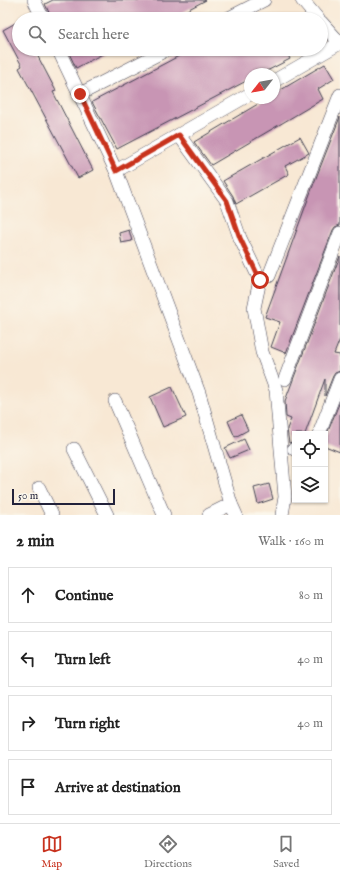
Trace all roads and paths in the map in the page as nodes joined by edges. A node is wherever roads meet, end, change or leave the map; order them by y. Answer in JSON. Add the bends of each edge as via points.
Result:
{"nodes":[{"id":1,"x":34,"y":0,"type":"edge"},
{"id":2,"x":264,"y":0,"type":"edge"},
{"id":3,"x":302,"y":0,"type":"edge"},
{"id":4,"x":40,"y":12,"type":"edge"},
{"id":5,"x":241,"y":12,"type":"edge"},
{"id":6,"x":312,"y":12,"type":"edge"},
{"id":7,"x":328,"y":30,"type":"edge"},
{"id":8,"x":340,"y":43,"type":"edge"},
{"id":9,"x":328,"y":50,"type":"edge"},
{"id":10,"x":61,"y":56,"type":"edge"},
{"id":11,"x":154,"y":56,"type":"edge"},
{"id":12,"x":317,"y":56,"type":"edge"},
{"id":13,"x":280,"y":78,"type":"edge"},
{"id":14,"x":80,"y":94,"type":"junction"},
{"id":15,"x":340,"y":95,"type":"edge"},
{"id":16,"x":244,"y":97,"type":"edge"},
{"id":17,"x":179,"y":135,"type":"junction"},
{"id":18,"x":116,"y":171,"type":"junction"},
{"id":19,"x":340,"y":233,"type":"edge"},
{"id":20,"x":270,"y":276,"type":"dead end"},
{"id":21,"x":285,"y":379,"type":"dead end"},
{"id":22,"x":340,"y":379,"type":"edge"},
{"id":23,"x":115,"y":401,"type":"dead end"},
{"id":24,"x":320,"y":431,"type":"edge"},
{"id":25,"x":74,"y":449,"type":"dead end"},
{"id":26,"x":39,"y":488,"type":"dead end"},
{"id":27,"x":233,"y":509,"type":"edge"},
{"id":28,"x":52,"y":515,"type":"edge"},
{"id":29,"x":107,"y":515,"type":"edge"},
{"id":30,"x":164,"y":515,"type":"edge"},
{"id":31,"x":209,"y":515,"type":"edge"},
{"id":32,"x":282,"y":515,"type":"edge"}],
"edges":[{"from":1,"to":4,"type":"street"},
{"from":2,"to":5,"type":"street"},
{"from":3,"to":6,"type":"street"},
{"from":7,"to":8,"type":"street"},
{"from":8,"to":9,"type":"street"},
{"from":10,"to":14,"type":"street"},
{"from":11,"to":14,"type":"street"},
{"from":12,"to":13,"type":"street"},
{"from":14,"to":18,"type":"street"},
{"from":15,"to":20,"type":"street"},
{"from":16,"to":17,"type":"street"},
{"from":17,"to":18,"type":"street"},
{"from":17,"to":32,"type":"street","via":[[227,201],[240,238],[260,280],[254,308],[262,352],[276,390],[285,497]]},
{"from":18,"to":27,"type":"street","via":[[199,393]]},
{"from":19,"to":21,"type":"street"},
{"from":22,"to":24,"type":"street"},
{"from":23,"to":30,"type":"street"},
{"from":25,"to":29,"type":"street"},
{"from":26,"to":28,"type":"street"},
{"from":27,"to":31,"type":"street"}]}
